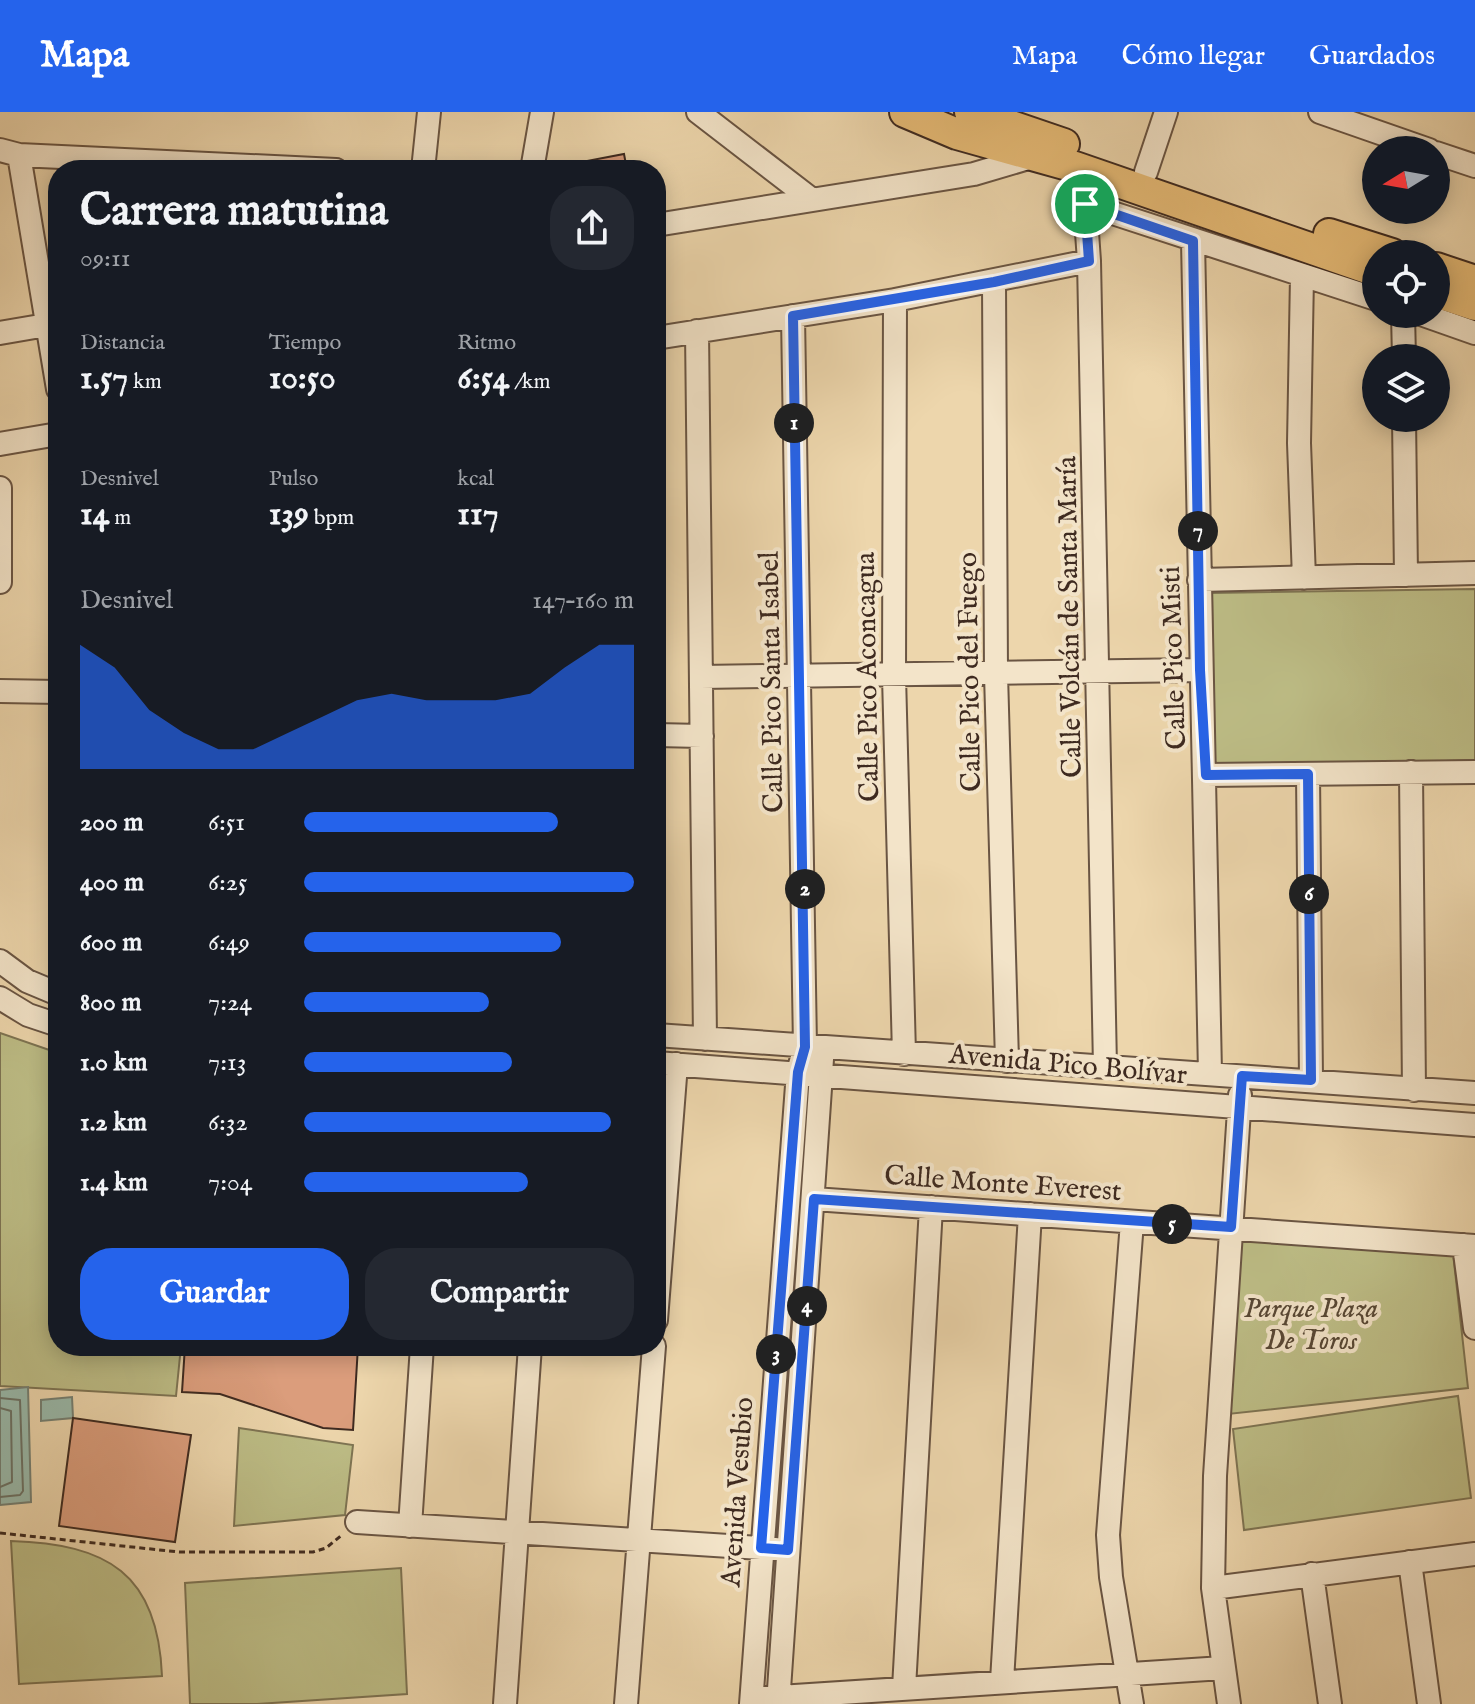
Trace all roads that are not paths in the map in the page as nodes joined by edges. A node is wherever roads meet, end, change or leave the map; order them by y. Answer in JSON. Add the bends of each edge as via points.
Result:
{"nodes":[{"id":1,"x":429,"y":112,"type":"edge"},
{"id":2,"x":542,"y":112,"type":"edge"},
{"id":3,"x":698,"y":112,"type":"edge"},
{"id":4,"x":905,"y":112,"type":"edge"},
{"id":5,"x":970,"y":112,"type":"edge"},
{"id":6,"x":1166,"y":112,"type":"edge"},
{"id":7,"x":1320,"y":112,"type":"edge"},
{"id":8,"x":1389,"y":136,"type":"edge"},
{"id":9,"x":10,"y":153,"type":"edge"},
{"id":10,"x":1035,"y":156,"type":"junction"},
{"id":11,"x":1450,"y":158,"type":"edge"},
{"id":12,"x":144,"y":160,"type":"edge"},
{"id":13,"x":424,"y":160,"type":"edge"},
{"id":14,"x":534,"y":160,"type":"edge"},
{"id":15,"x":1475,"y":166,"type":"edge"},
{"id":16,"x":1075,"y":167,"type":"junction"},
{"id":17,"x":1146,"y":172,"type":"junction"},
{"id":18,"x":811,"y":199,"type":"junction"},
{"id":19,"x":1085,"y":204,"type":"junction"},
{"id":20,"x":666,"y":223,"type":"edge"},
{"id":21,"x":1193,"y":241,"type":"junction"},
{"id":22,"x":1362,"y":244,"type":"edge"},
{"id":23,"x":1089,"y":261,"type":"junction"},
{"id":24,"x":1362,"y":266,"type":"edge"},
{"id":25,"x":1450,"y":273,"type":"edge"},
{"id":26,"x":1302,"y":276,"type":"junction"},
{"id":27,"x":1475,"y":281,"type":"edge"},
{"id":28,"x":994,"y":282,"type":"junction"},
{"id":29,"x":1362,"y":295,"type":"edge"},
{"id":30,"x":1450,"y":297,"type":"edge"},
{"id":31,"x":895,"y":300,"type":"junction"},
{"id":32,"x":1475,"y":305,"type":"edge"},
{"id":33,"x":48,"y":308,"type":"edge"},
{"id":34,"x":793,"y":316,"type":"junction"},
{"id":35,"x":1450,"y":324,"type":"edge"},
{"id":36,"x":48,"y":325,"type":"edge"},
{"id":37,"x":697,"y":331,"type":"junction"},
{"id":38,"x":0,"y":333,"type":"edge"},
{"id":39,"x":1475,"y":333,"type":"edge"},
{"id":40,"x":666,"y":336,"type":"edge"},
{"id":41,"x":1404,"y":432,"type":"edge"},
{"id":42,"x":48,"y":436,"type":"edge"},
{"id":43,"x":0,"y":444,"type":"edge"},
{"id":44,"x":0,"y":488,"type":"edge"},
{"id":45,"x":1475,"y":573,"type":"edge"},
{"id":46,"x":1406,"y":575,"type":"junction"},
{"id":47,"x":1304,"y":578,"type":"junction"},
{"id":48,"x":1199,"y":580,"type":"junction"},
{"id":49,"x":0,"y":582,"type":"edge"},
{"id":50,"x":1200,"y":670,"type":"junction"},
{"id":51,"x":1100,"y":671,"type":"junction"},
{"id":52,"x":996,"y":674,"type":"junction"},
{"id":53,"x":894,"y":676,"type":"junction"},
{"id":54,"x":701,"y":677,"type":"junction"},
{"id":55,"x":800,"y":677,"type":"junction"},
{"id":56,"x":0,"y":691,"type":"edge"},
{"id":57,"x":48,"y":692,"type":"edge"},
{"id":58,"x":666,"y":735,"type":"edge"},
{"id":59,"x":702,"y":736,"type":"junction"},
{"id":60,"x":1411,"y":772,"type":"junction"},
{"id":61,"x":1475,"y":772,"type":"edge"},
{"id":62,"x":1308,"y":774,"type":"junction"},
{"id":63,"x":1206,"y":775,"type":"junction"},
{"id":64,"x":0,"y":961,"type":"edge"},
{"id":65,"x":48,"y":990,"type":"edge"},
{"id":66,"x":0,"y":998,"type":"edge"},
{"id":67,"x":48,"y":1022,"type":"edge"},
{"id":68,"x":666,"y":1036,"type":"edge"},
{"id":69,"x":705,"y":1039,"type":"junction"},
{"id":70,"x":814,"y":1048,"type":"junction"},
{"id":71,"x":904,"y":1054,"type":"junction"},
{"id":72,"x":1007,"y":1061,"type":"junction"},
{"id":73,"x":666,"y":1064,"type":"edge"},
{"id":74,"x":1105,"y":1067,"type":"junction"},
{"id":75,"x":798,"y":1072,"type":"junction"},
{"id":76,"x":822,"y":1073,"type":"junction"},
{"id":77,"x":1210,"y":1073,"type":"junction"},
{"id":78,"x":1242,"y":1076,"type":"junction"},
{"id":79,"x":1311,"y":1080,"type":"junction"},
{"id":80,"x":1414,"y":1090,"type":"junction"},
{"id":81,"x":1475,"y":1093,"type":"edge"},
{"id":82,"x":1239,"y":1107,"type":"junction"},
{"id":83,"x":1475,"y":1125,"type":"edge"},
{"id":84,"x":814,"y":1199,"type":"junction"},
{"id":85,"x":931,"y":1207,"type":"junction"},
{"id":86,"x":1030,"y":1214,"type":"junction"},
{"id":87,"x":1132,"y":1222,"type":"junction"},
{"id":88,"x":1231,"y":1227,"type":"junction"},
{"id":89,"x":1469,"y":1246,"type":"edge"},
{"id":90,"x":1475,"y":1328,"type":"edge"},
{"id":91,"x":421,"y":1356,"type":"edge"},
{"id":92,"x":529,"y":1356,"type":"edge"},
{"id":93,"x":653,"y":1356,"type":"edge"},
{"id":94,"x":357,"y":1522,"type":"road end"},
{"id":95,"x":410,"y":1526,"type":"junction"},
{"id":96,"x":517,"y":1532,"type":"junction"},
{"id":97,"x":639,"y":1540,"type":"junction"},
{"id":98,"x":761,"y":1548,"type":"junction"},
{"id":99,"x":788,"y":1550,"type":"junction"},
{"id":100,"x":1475,"y":1554,"type":"edge"},
{"id":101,"x":1410,"y":1562,"type":"junction"},
{"id":102,"x":1312,"y":1574,"type":"junction"},
{"id":103,"x":1213,"y":1588,"type":"junction"},
{"id":104,"x":1223,"y":1668,"type":"junction"},
{"id":105,"x":1127,"y":1674,"type":"junction"},
{"id":106,"x":1002,"y":1681,"type":"junction"},
{"id":107,"x":904,"y":1688,"type":"junction"},
{"id":108,"x":778,"y":1701,"type":"edge"},
{"id":109,"x":751,"y":1702,"type":"edge"},
{"id":110,"x":505,"y":1704,"type":"edge"},
{"id":111,"x":626,"y":1704,"type":"edge"},
{"id":112,"x":1132,"y":1704,"type":"edge"},
{"id":113,"x":1229,"y":1704,"type":"edge"},
{"id":114,"x":1330,"y":1704,"type":"edge"},
{"id":115,"x":1429,"y":1704,"type":"edge"}],
"edges":[{"from":1,"to":13,"type":"street"},
{"from":2,"to":14,"type":"street"},
{"from":3,"to":18,"type":"street"},
{"from":4,"to":10,"type":"main road","via":[[957,134]]},
{"from":5,"to":17,"type":"main road"},
{"from":6,"to":17,"type":"street"},
{"from":7,"to":8,"type":"street"},
{"from":9,"to":12,"type":"street"},
{"from":9,"to":33,"type":"street"},
{"from":10,"to":16,"type":"main road"},
{"from":10,"to":18,"type":"street","via":[[974,174]]},
{"from":11,"to":15,"type":"street"},
{"from":16,"to":19,"type":"street","name":"Calle Volcán de Santa María"},
{"from":16,"to":24,"type":"main road"},
{"from":17,"to":22,"type":"main road"},
{"from":18,"to":20,"type":"street"},
{"from":19,"to":21,"type":"street"},
{"from":19,"to":23,"type":"street","name":"Calle Volcán de Santa María"},
{"from":21,"to":26,"type":"street"},
{"from":21,"to":48,"type":"street","name":"Calle Pico Misti"},
{"from":23,"to":28,"type":"street"},
{"from":23,"to":51,"type":"street","name":"Calle Volcán de Santa María"},
{"from":25,"to":27,"type":"main road"},
{"from":26,"to":29,"type":"street"},
{"from":26,"to":47,"type":"street","via":[[1299,443]]},
{"from":28,"to":31,"type":"street"},
{"from":28,"to":52,"type":"street","name":"Calle Pico del Fuego"},
{"from":30,"to":32,"type":"main road"},
{"from":31,"to":34,"type":"street"},
{"from":31,"to":53,"type":"street","name":"Calle Pico Aconcagua"},
{"from":34,"to":37,"type":"street"},
{"from":34,"to":55,"type":"street","name":"Calle Pico Santa Isabel"},
{"from":35,"to":39,"type":"street"},
{"from":36,"to":38,"type":"street"},
{"from":37,"to":40,"type":"street"},
{"from":37,"to":54,"type":"street"},
{"from":41,"to":46,"type":"street"},
{"from":42,"to":43,"type":"street"},
{"from":44,"to":49,"type":"street"},
{"from":45,"to":46,"type":"street"},
{"from":46,"to":47,"type":"street"},
{"from":47,"to":48,"type":"street"},
{"from":48,"to":50,"type":"street","name":"Calle Pico Misti"},
{"from":50,"to":51,"type":"street"},
{"from":50,"to":63,"type":"street","name":"Calle Pico Misti"},
{"from":51,"to":52,"type":"street"},
{"from":51,"to":74,"type":"street","name":"Calle Volcán de Santa María"},
{"from":52,"to":53,"type":"street"},
{"from":52,"to":72,"type":"street","name":"Calle Pico del Fuego"},
{"from":53,"to":55,"type":"street"},
{"from":53,"to":71,"type":"street","name":"Calle Pico Aconcagua"},
{"from":54,"to":55,"type":"street"},
{"from":54,"to":59,"type":"street"},
{"from":55,"to":70,"type":"street","name":"Calle Pico Santa Isabel"},
{"from":56,"to":57,"type":"street"},
{"from":58,"to":59,"type":"street"},
{"from":59,"to":69,"type":"street"},
{"from":60,"to":61,"type":"street"},
{"from":60,"to":62,"type":"street"},
{"from":60,"to":80,"type":"street"},
{"from":62,"to":63,"type":"street"},
{"from":62,"to":79,"type":"street"},
{"from":63,"to":77,"type":"street","name":"Calle Pico Misti"},
{"from":64,"to":65,"type":"street"},
{"from":66,"to":67,"type":"street"},
{"from":68,"to":69,"type":"street","name":"Avenida Pico Bolívar"},
{"from":69,"to":70,"type":"street","name":"Avenida Pico Bolívar"},
{"from":70,"to":71,"type":"street","name":"Avenida Pico Bolívar"},
{"from":70,"to":75,"type":"street","name":"Avenida Vesubio"},
{"from":70,"to":76,"type":"street","name":"Avenida Vesubio"},
{"from":71,"to":72,"type":"street","name":"Avenida Pico Bolívar"},
{"from":72,"to":74,"type":"street","name":"Avenida Pico Bolívar"},
{"from":73,"to":75,"type":"street","name":"Avenida Pico Bolívar"},
{"from":74,"to":77,"type":"street","name":"Avenida Pico Bolívar"},
{"from":75,"to":76,"type":"street","name":"Avenida Pico Bolívar"},
{"from":75,"to":98,"type":"street","name":"Avenida Vesubio"},
{"from":76,"to":82,"type":"street","name":"Avenida Pico Bolívar"},
{"from":76,"to":84,"type":"street","name":"Avenida Vesubio"},
{"from":77,"to":78,"type":"street","name":"Avenida Pico Bolívar"},
{"from":78,"to":79,"type":"street","name":"Avenida Pico Bolívar"},
{"from":78,"to":82,"type":"street"},
{"from":79,"to":80,"type":"street","name":"Avenida Pico Bolívar"},
{"from":80,"to":81,"type":"street","name":"Avenida Pico Bolívar"},
{"from":82,"to":83,"type":"street","name":"Avenida Pico Bolívar"},
{"from":82,"to":88,"type":"street"},
{"from":84,"to":85,"type":"street","name":"Calle Monte Everest"},
{"from":84,"to":99,"type":"street","name":"Avenida Vesubio"},
{"from":85,"to":86,"type":"street","name":"Calle Monte Everest"},
{"from":85,"to":107,"type":"street"},
{"from":86,"to":87,"type":"street","name":"Calle Monte Everest"},
{"from":86,"to":106,"type":"street"},
{"from":87,"to":88,"type":"street","name":"Calle Monte Everest"},
{"from":87,"to":105,"type":"street","via":[[1108,1535]]},
{"from":88,"to":89,"type":"street","name":"Calle Monte Everest"},
{"from":88,"to":103,"type":"street"},
{"from":89,"to":90,"type":"street"},
{"from":91,"to":95,"type":"street"},
{"from":92,"to":96,"type":"street"},
{"from":93,"to":97,"type":"street"},
{"from":94,"to":95,"type":"street"},
{"from":95,"to":96,"type":"street"},
{"from":96,"to":97,"type":"street"},
{"from":96,"to":110,"type":"street"},
{"from":97,"to":98,"type":"street"},
{"from":97,"to":111,"type":"street"},
{"from":98,"to":99,"type":"street"},
{"from":98,"to":109,"type":"street","name":"Avenida Vesubio"},
{"from":99,"to":108,"type":"street","name":"Avenida Vesubio"},
{"from":100,"to":101,"type":"street"},
{"from":101,"to":102,"type":"street"},
{"from":101,"to":115,"type":"street"},
{"from":102,"to":103,"type":"street"},
{"from":102,"to":114,"type":"street"},
{"from":103,"to":104,"type":"street"},
{"from":104,"to":105,"type":"street"},
{"from":104,"to":113,"type":"street"},
{"from":105,"to":106,"type":"street"},
{"from":105,"to":112,"type":"street"},
{"from":106,"to":107,"type":"street"},
{"from":107,"to":108,"type":"street"},
{"from":108,"to":109,"type":"street"}]}
